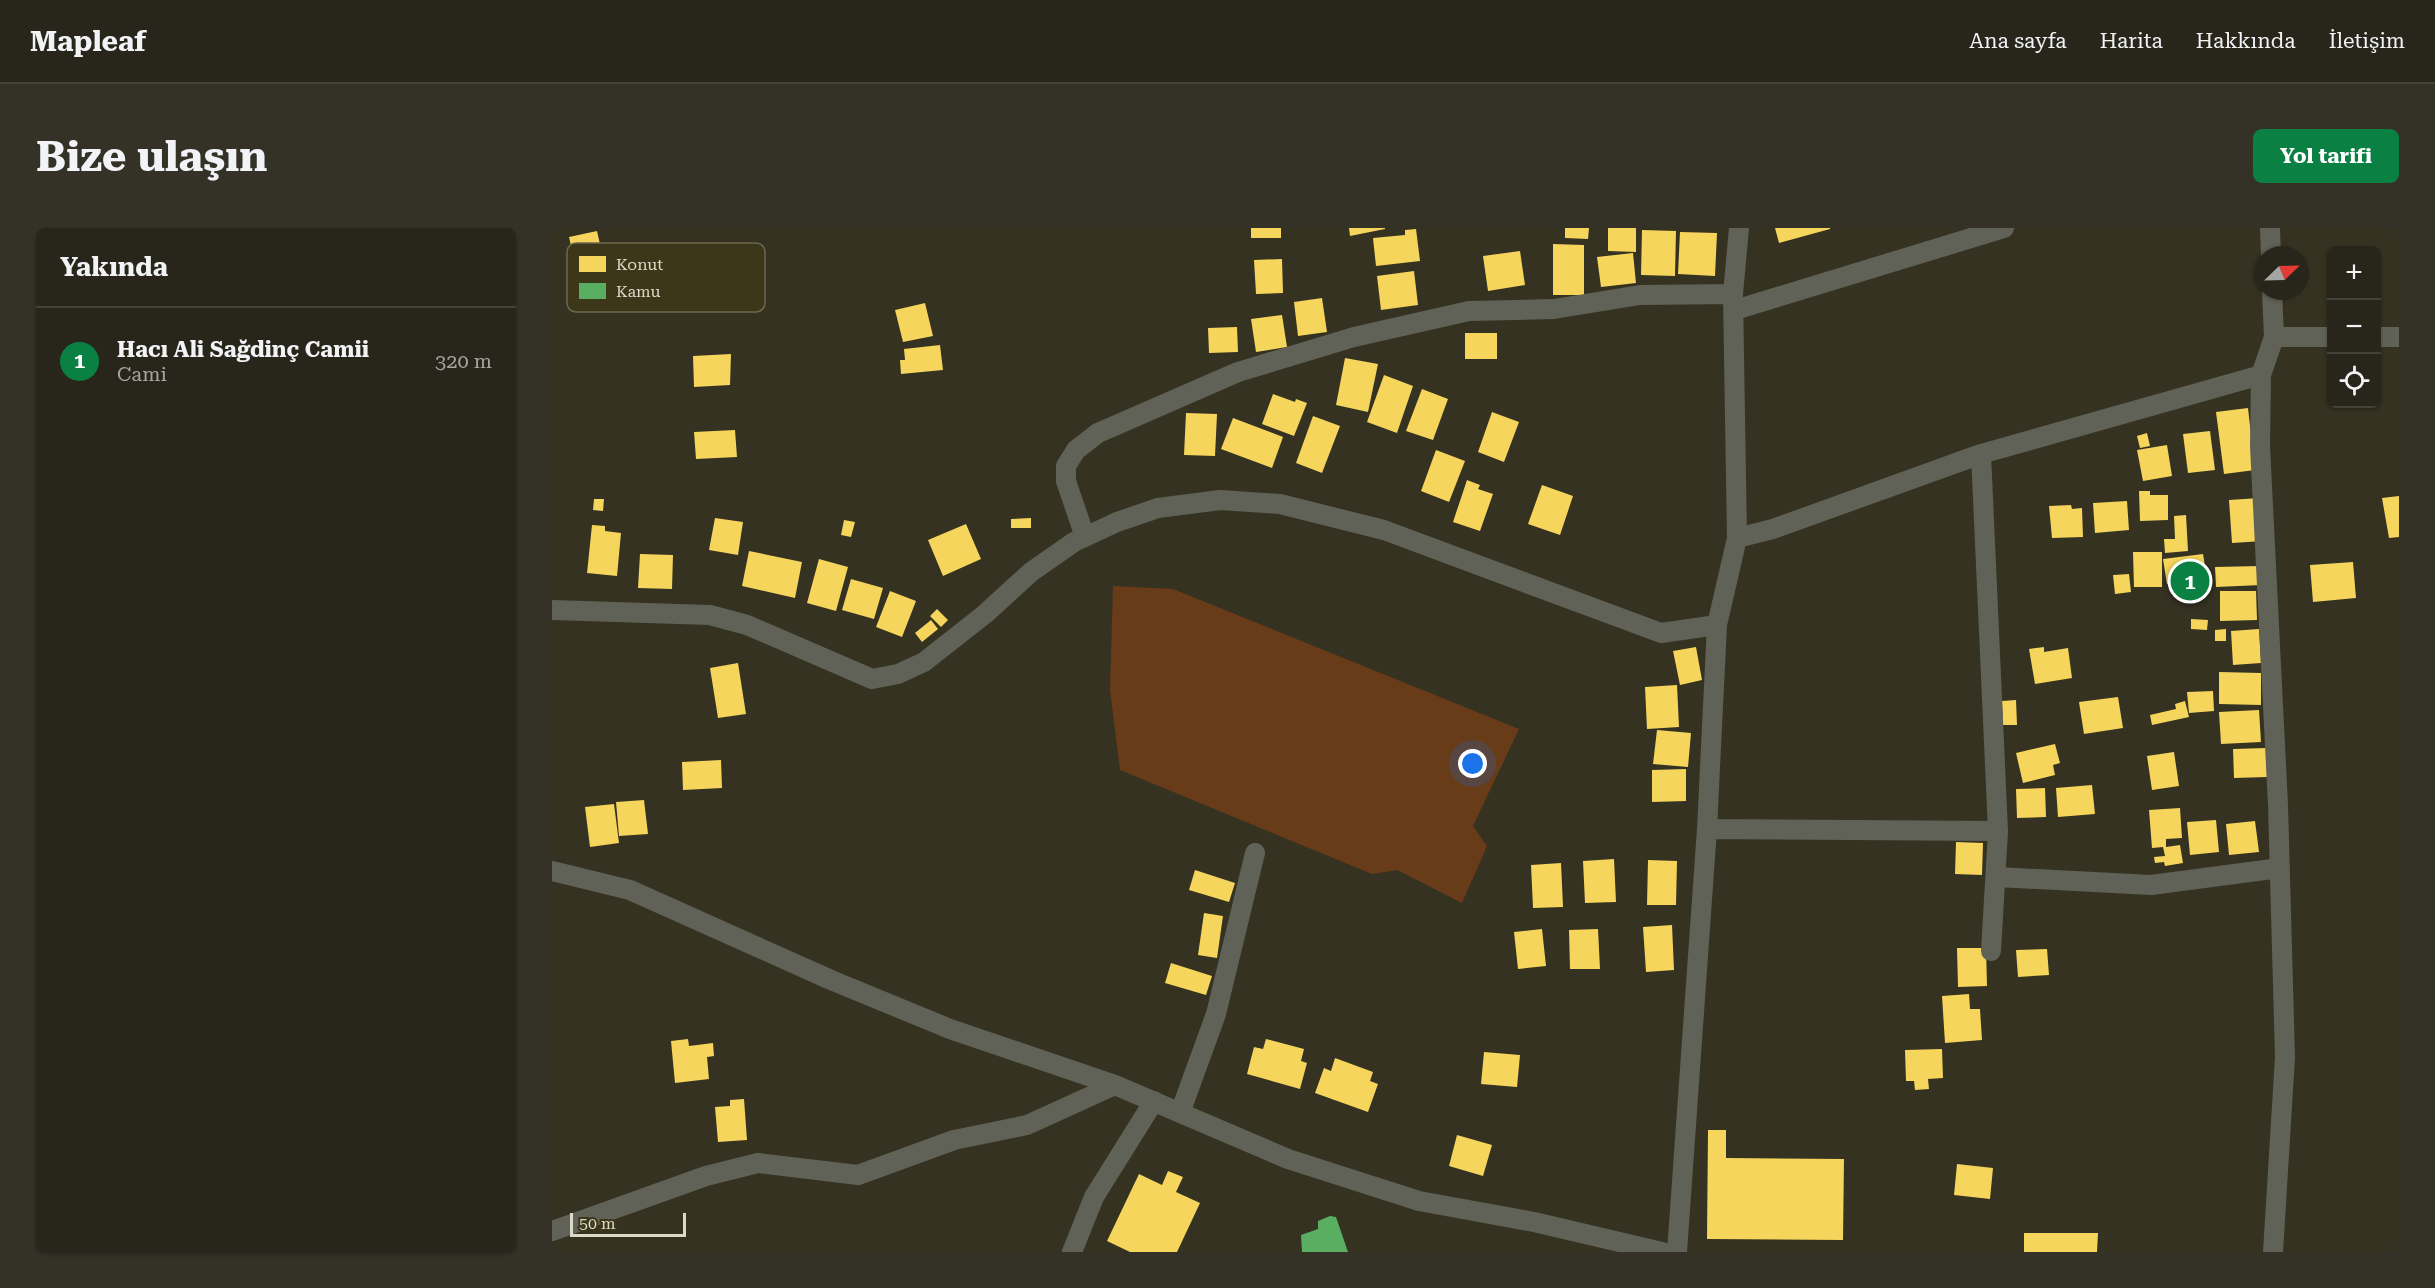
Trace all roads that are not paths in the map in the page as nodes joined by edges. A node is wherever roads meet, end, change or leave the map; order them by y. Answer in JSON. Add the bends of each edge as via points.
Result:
{"nodes":[{"id":1,"x":1739,"y":228,"type":"edge"},
{"id":2,"x":2004,"y":228,"type":"edge"},
{"id":3,"x":2270,"y":228,"type":"edge"},
{"id":4,"x":2271,"y":246,"type":"edge"},
{"id":5,"x":2272,"y":300,"type":"edge"},
{"id":6,"x":1734,"y":302,"type":"junction"},
{"id":7,"x":2274,"y":337,"type":"junction"},
{"id":8,"x":2327,"y":337,"type":"edge"},
{"id":9,"x":2381,"y":337,"type":"edge"},
{"id":10,"x":2399,"y":337,"type":"edge"},
{"id":11,"x":2261,"y":375,"type":"junction"},
{"id":12,"x":1981,"y":454,"type":"junction"},
{"id":13,"x":1085,"y":537,"type":"junction"},
{"id":14,"x":1737,"y":538,"type":"junction"},
{"id":15,"x":552,"y":610,"type":"edge"},
{"id":16,"x":1717,"y":624,"type":"junction"},
{"id":17,"x":1707,"y":829,"type":"junction"},
{"id":18,"x":1998,"y":831,"type":"junction"},
{"id":19,"x":1255,"y":853,"type":"dead end"},
{"id":20,"x":2280,"y":868,"type":"junction"},
{"id":21,"x":552,"y":871,"type":"edge"},
{"id":22,"x":1997,"y":877,"type":"junction"},
{"id":23,"x":1991,"y":951,"type":"dead end"},
{"id":24,"x":1115,"y":1085,"type":"junction"},
{"id":25,"x":1154,"y":1101,"type":"junction"},
{"id":26,"x":1180,"y":1113,"type":"junction"},
{"id":27,"x":552,"y":1231,"type":"edge"},
{"id":28,"x":1072,"y":1252,"type":"edge"},
{"id":29,"x":1662,"y":1252,"type":"edge"},
{"id":30,"x":1677,"y":1252,"type":"edge"},
{"id":31,"x":2273,"y":1252,"type":"edge"}],
"edges":[{"from":1,"to":6,"type":"street"},
{"from":2,"to":6,"type":"street"},
{"from":3,"to":4,"type":"street"},
{"from":5,"to":7,"type":"street"},
{"from":6,"to":13,"type":"street","via":[[1640,295],[1554,309],[1469,311],[1354,337],[1238,372],[1098,433],[1076,450],[1066,466],[1066,481]]},
{"from":6,"to":14,"type":"street"},
{"from":7,"to":8,"type":"street"},
{"from":7,"to":11,"type":"street"},
{"from":9,"to":10,"type":"street"},
{"from":11,"to":12,"type":"street"},
{"from":11,"to":20,"type":"street","via":[[2260,446]]},
{"from":12,"to":14,"type":"street","via":[[1773,529]]},
{"from":12,"to":18,"type":"street"},
{"from":13,"to":15,"type":"street","via":[[1031,572],[924,662],[898,674],[872,679],[747,625],[710,615]]},
{"from":13,"to":16,"type":"street","via":[[1158,508],[1220,500],[1280,504],[1384,530],[1661,633]]},
{"from":14,"to":16,"type":"street"},
{"from":16,"to":17,"type":"street"},
{"from":17,"to":18,"type":"street"},
{"from":17,"to":30,"type":"street"},
{"from":18,"to":22,"type":"street"},
{"from":19,"to":26,"type":"street","via":[[1216,1014]]},
{"from":20,"to":22,"type":"street","via":[[2151,885]]},
{"from":20,"to":31,"type":"street","via":[[2285,1057]]},
{"from":21,"to":24,"type":"street","via":[[630,890],[950,1029]]},
{"from":22,"to":23,"type":"street"},
{"from":24,"to":25,"type":"street"},
{"from":24,"to":27,"type":"street","via":[[1027,1125],[954,1140],[858,1175],[758,1163],[706,1176]]},
{"from":25,"to":26,"type":"street"},
{"from":25,"to":28,"type":"street","via":[[1094,1197]]},
{"from":26,"to":29,"type":"street","via":[[1288,1159],[1419,1201],[1534,1222]]}]}
